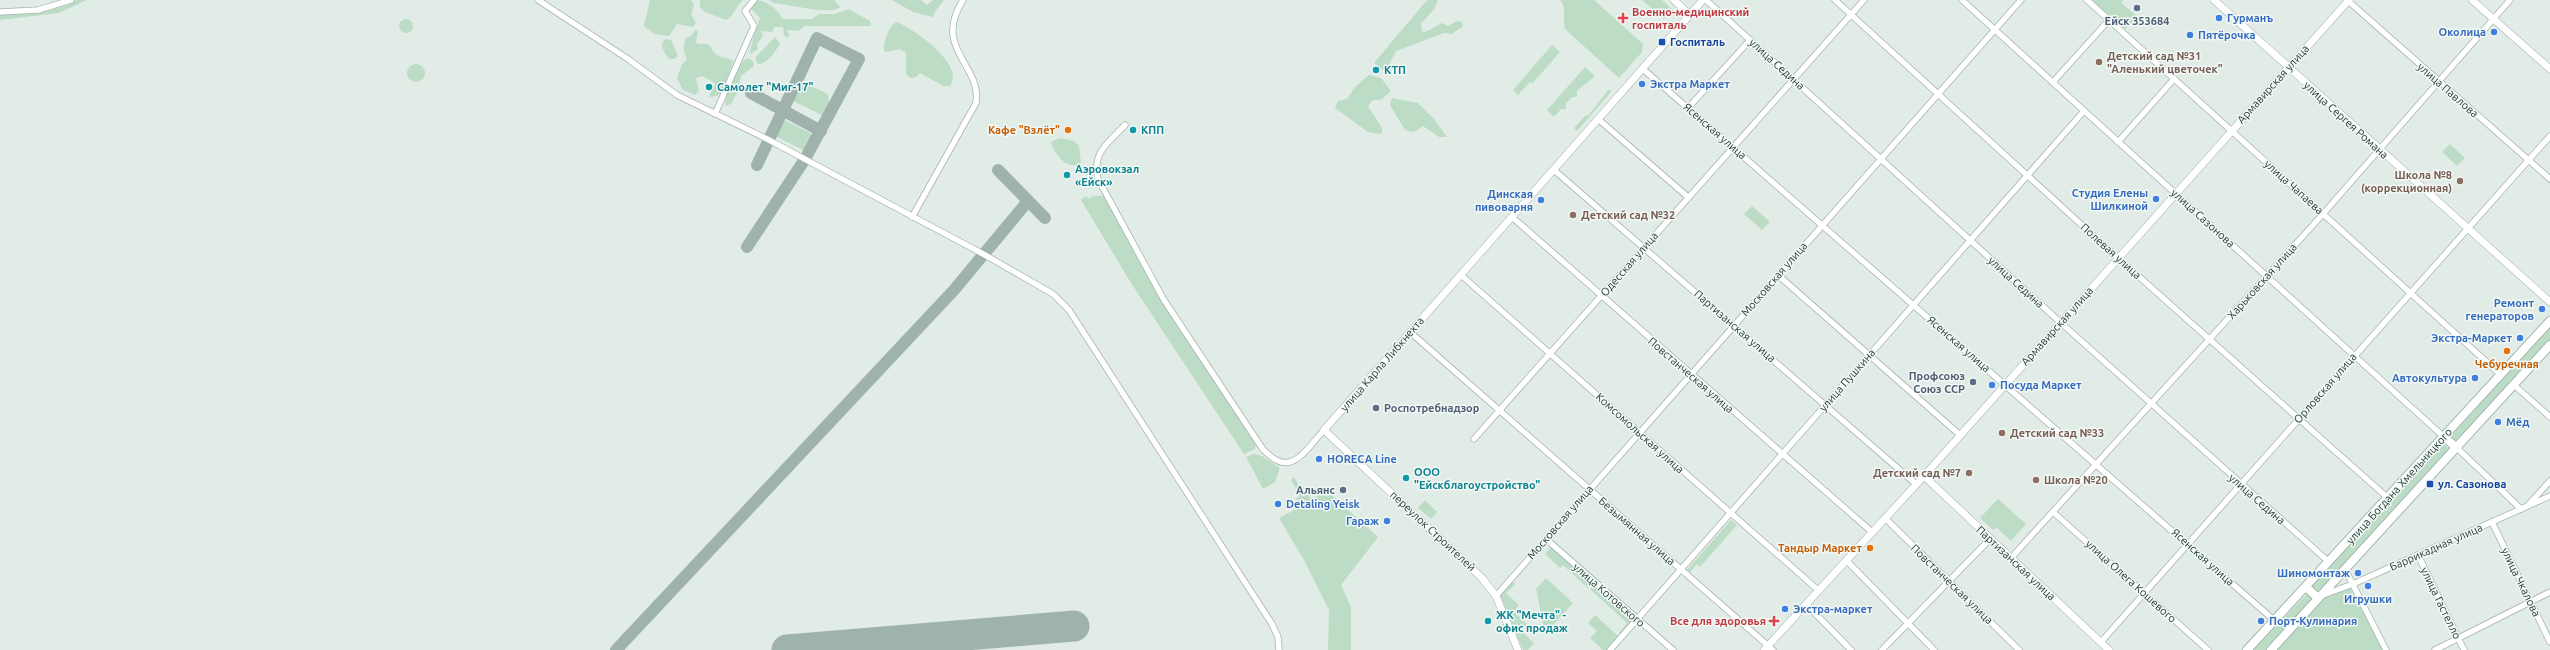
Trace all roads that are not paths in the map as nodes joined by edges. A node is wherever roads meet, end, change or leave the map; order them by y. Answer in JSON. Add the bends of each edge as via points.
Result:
{"nodes":[{"id":1,"x":71,"y":0,"type":"edge"},
{"id":2,"x":538,"y":0,"type":"edge"},
{"id":3,"x":754,"y":0,"type":"edge"},
{"id":4,"x":963,"y":0,"type":"edge"},
{"id":5,"x":1674,"y":0,"type":"edge"},
{"id":6,"x":1704,"y":0,"type":"edge"},
{"id":7,"x":1836,"y":0,"type":"edge"},
{"id":8,"x":1864,"y":0,"type":"edge"},
{"id":9,"x":1962,"y":0,"type":"edge"},
{"id":10,"x":2022,"y":0,"type":"edge"},
{"id":11,"x":2087,"y":0,"type":"edge"},
{"id":12,"x":2214,"y":0,"type":"edge"},
{"id":13,"x":2348,"y":0,"type":"edge"},
{"id":14,"x":2472,"y":0,"type":"edge"},
{"id":15,"x":2510,"y":0,"type":"edge"},
{"id":16,"x":0,"y":12,"type":"edge"},
{"id":17,"x":1851,"y":14,"type":"junction"},
{"id":18,"x":1690,"y":15,"type":"junction"},
{"id":19,"x":2494,"y":19,"type":"junction"},
{"id":20,"x":2109,"y":20,"type":"junction"},
{"id":21,"x":1995,"y":30,"type":"junction"},
{"id":22,"x":1750,"y":40,"type":"junction"},
{"id":23,"x":2288,"y":68,"type":"junction"},
{"id":24,"x":1643,"y":69,"type":"junction"},
{"id":25,"x":2550,"y":69,"type":"edge"},
{"id":26,"x":1793,"y":79,"type":"junction"},
{"id":27,"x":2174,"y":79,"type":"junction"},
{"id":28,"x":2053,"y":82,"type":"junction"},
{"id":29,"x":2439,"y":82,"type":"junction"},
{"id":30,"x":1938,"y":94,"type":"junction"},
{"id":31,"x":1688,"y":108,"type":"junction"},
{"id":32,"x":2084,"y":111,"type":"junction"},
{"id":33,"x":715,"y":114,"type":"junction"},
{"id":34,"x":1598,"y":119,"type":"junction"},
{"id":35,"x":1125,"y":125,"type":"dead end"},
{"id":36,"x":2232,"y":130,"type":"junction"},
{"id":37,"x":2550,"y":136,"type":"edge"},
{"id":38,"x":2118,"y":142,"type":"junction"},
{"id":39,"x":1733,"y":147,"type":"junction"},
{"id":40,"x":2379,"y":150,"type":"junction"},
{"id":41,"x":1881,"y":159,"type":"junction"},
{"id":42,"x":2528,"y":160,"type":"junction"},
{"id":43,"x":1554,"y":170,"type":"junction"},
{"id":44,"x":2027,"y":175,"type":"junction"},
{"id":45,"x":2550,"y":179,"type":"edge"},
{"id":46,"x":2176,"y":193,"type":"junction"},
{"id":47,"x":1688,"y":197,"type":"junction"},
{"id":48,"x":2323,"y":214,"type":"junction"},
{"id":49,"x":912,"y":217,"type":"junction"},
{"id":50,"x":1512,"y":217,"type":"junction"},
{"id":51,"x":1822,"y":225,"type":"junction"},
{"id":52,"x":2467,"y":230,"type":"junction"},
{"id":53,"x":1970,"y":240,"type":"junction"},
{"id":54,"x":1644,"y":247,"type":"junction"},
{"id":55,"x":2118,"y":258,"type":"junction"},
{"id":56,"x":1460,"y":275,"type":"junction"},
{"id":57,"x":1778,"y":275,"type":"junction"},
{"id":58,"x":2266,"y":276,"type":"junction"},
{"id":59,"x":2409,"y":292,"type":"junction"},
{"id":60,"x":1601,"y":296,"type":"junction"},
{"id":61,"x":2550,"y":302,"type":"edge"},
{"id":62,"x":1914,"y":304,"type":"junction"},
{"id":63,"x":2550,"y":321,"type":"edge"},
{"id":64,"x":2060,"y":322,"type":"junction"},
{"id":65,"x":1734,"y":325,"type":"junction"},
{"id":66,"x":1410,"y":332,"type":"junction"},
{"id":67,"x":2209,"y":339,"type":"junction"},
{"id":68,"x":2550,"y":346,"type":"edge"},
{"id":69,"x":1550,"y":353,"type":"junction"},
{"id":70,"x":1869,"y":355,"type":"junction"},
{"id":71,"x":2354,"y":355,"type":"junction"},
{"id":72,"x":1691,"y":374,"type":"junction"},
{"id":73,"x":2501,"y":375,"type":"junction"},
{"id":74,"x":2005,"y":384,"type":"junction"},
{"id":75,"x":2514,"y":385,"type":"junction"},
{"id":76,"x":2151,"y":404,"type":"junction"},
{"id":77,"x":1825,"y":405,"type":"junction"},
{"id":78,"x":1499,"y":410,"type":"junction"},
{"id":79,"x":2550,"y":417,"type":"edge"},
{"id":80,"x":2299,"y":418,"type":"junction"},
{"id":81,"x":1324,"y":430,"type":"junction"},
{"id":82,"x":1640,"y":432,"type":"junction"},
{"id":83,"x":1960,"y":435,"type":"junction"},
{"id":84,"x":2444,"y":437,"type":"junction"},
{"id":85,"x":1474,"y":439,"type":"dead end"},
{"id":86,"x":2457,"y":448,"type":"junction"},
{"id":87,"x":1782,"y":454,"type":"junction"},
{"id":88,"x":2097,"y":464,"type":"junction"},
{"id":89,"x":1924,"y":476,"type":"junction"},
{"id":90,"x":2550,"y":481,"type":"edge"},
{"id":91,"x":1916,"y":484,"type":"junction"},
{"id":92,"x":2240,"y":484,"type":"junction"},
{"id":93,"x":1589,"y":489,"type":"junction"},
{"id":94,"x":2550,"y":496,"type":"edge"},
{"id":95,"x":2388,"y":498,"type":"junction"},
{"id":96,"x":2527,"y":506,"type":"junction"},
{"id":97,"x":2521,"y":509,"type":"junction"},
{"id":98,"x":2053,"y":512,"type":"junction"},
{"id":99,"x":1730,"y":513,"type":"junction"},
{"id":100,"x":1885,"y":518,"type":"junction"},
{"id":101,"x":2492,"y":522,"type":"junction"},
{"id":102,"x":1872,"y":532,"type":"junction"},
{"id":103,"x":1546,"y":539,"type":"junction"},
{"id":104,"x":1990,"y":539,"type":"junction"},
{"id":105,"x":2188,"y":544,"type":"junction"},
{"id":106,"x":2418,"y":555,"type":"junction"},
{"id":107,"x":2010,"y":559,"type":"junction"},
{"id":108,"x":1846,"y":560,"type":"junction"},
{"id":109,"x":2329,"y":562,"type":"junction"},
{"id":110,"x":1681,"y":569,"type":"junction"},
{"id":111,"x":2346,"y":569,"type":"junction"},
{"id":112,"x":1949,"y":581,"type":"junction"},
{"id":113,"x":2353,"y":584,"type":"junction"},
{"id":114,"x":2306,"y":587,"type":"junction"},
{"id":115,"x":1818,"y":590,"type":"junction"},
{"id":116,"x":2550,"y":592,"type":"edge"},
{"id":117,"x":2145,"y":594,"type":"junction"},
{"id":118,"x":1496,"y":596,"type":"junction"},
{"id":119,"x":2319,"y":597,"type":"junction"},
{"id":120,"x":2531,"y":602,"type":"junction"},
{"id":121,"x":1806,"y":604,"type":"junction"},
{"id":122,"x":1638,"y":620,"type":"junction"},
{"id":123,"x":2275,"y":621,"type":"junction"},
{"id":124,"x":1908,"y":623,"type":"junction"},
{"id":125,"x":2458,"y":638,"type":"junction"},
{"id":126,"x":2101,"y":642,"type":"junction"},
{"id":127,"x":2550,"y":642,"type":"edge"},
{"id":128,"x":1768,"y":648,"type":"edge"},
{"id":129,"x":1279,"y":650,"type":"edge"},
{"id":130,"x":1518,"y":650,"type":"edge"},
{"id":131,"x":1610,"y":650,"type":"edge"},
{"id":132,"x":1673,"y":650,"type":"edge"},
{"id":133,"x":1851,"y":650,"type":"edge"},
{"id":134,"x":1882,"y":650,"type":"edge"},
{"id":135,"x":1934,"y":650,"type":"edge"},
{"id":136,"x":2020,"y":650,"type":"edge"},
{"id":137,"x":2109,"y":650,"type":"edge"},
{"id":138,"x":2208,"y":650,"type":"edge"},
{"id":139,"x":2248,"y":650,"type":"edge"},
{"id":140,"x":2271,"y":650,"type":"edge"},
{"id":141,"x":2386,"y":650,"type":"edge"},
{"id":142,"x":2435,"y":650,"type":"edge"},
{"id":143,"x":2464,"y":650,"type":"edge"}],
"edges":[{"from":1,"to":16,"type":"street","via":[[38,10]]},
{"from":2,"to":33,"type":"street","via":[[628,58],[677,95]]},
{"from":3,"to":33,"type":"street","via":[[745,10],[754,26]]},
{"from":4,"to":49,"type":"street","via":[[954,19],[953,38],[976,89],[976,103]]},
{"from":5,"to":18,"type":"street"},
{"from":6,"to":18,"type":"street","name":"улица Карла Либкнехта"},
{"from":6,"to":22,"type":"street","name":"улица Седина"},
{"from":7,"to":17,"type":"street","name":"Полевая улица"},
{"from":8,"to":17,"type":"street","name":"Одесская улица"},
{"from":9,"to":21,"type":"street","name":"улица Сазонова"},
{"from":10,"to":21,"type":"street","name":"Московская улица"},
{"from":11,"to":20,"type":"street","name":"улица Чапаева"},
{"from":12,"to":23,"type":"street","name":"улица Сергея Романа"},
{"from":13,"to":23,"type":"street","name":"Армавирская улица"},
{"from":13,"to":29,"type":"street","name":"улица Павлова"},
{"from":14,"to":19,"type":"street"},
{"from":15,"to":19,"type":"street","name":"Харьковская улица"},
{"from":17,"to":26,"type":"street","name":"Одесская улица"},
{"from":17,"to":30,"type":"street","name":"Полевая улица"},
{"from":18,"to":24,"type":"street","name":"улица Карла Либкнехта"},
{"from":19,"to":25,"type":"street"},
{"from":19,"to":29,"type":"street","name":"Харьковская улица"},
{"from":20,"to":27,"type":"street","name":"улица Чапаева"},
{"from":20,"to":28,"type":"street"},
{"from":21,"to":28,"type":"street","name":"улица Сазонова"},
{"from":21,"to":30,"type":"street","name":"Московская улица"},
{"from":22,"to":26,"type":"street","name":"улица Седина"},
{"from":22,"to":31,"type":"street"},
{"from":23,"to":36,"type":"street","name":"Армавирская улица"},
{"from":23,"to":40,"type":"street","name":"улица Сергея Романа"},
{"from":24,"to":31,"type":"street","name":"Ясенская улица"},
{"from":24,"to":34,"type":"street","name":"улица Карла Либкнехта"},
{"from":26,"to":39,"type":"street","name":"Одесская улица"},
{"from":26,"to":41,"type":"street","name":"улица Седина"},
{"from":27,"to":36,"type":"street","name":"улица Чапаева"},
{"from":27,"to":38,"type":"street"},
{"from":28,"to":32,"type":"street","name":"улица Сазонова"},
{"from":29,"to":40,"type":"street","name":"Харьковская улица"},
{"from":29,"to":42,"type":"street","name":"улица Павлова"},
{"from":30,"to":41,"type":"street","name":"Московская улица"},
{"from":30,"to":44,"type":"street","name":"Полевая улица"},
{"from":31,"to":39,"type":"street","name":"Ясенская улица"},
{"from":32,"to":38,"type":"street","name":"улица Сазонова"},
{"from":32,"to":44,"type":"street","name":"улица Пушкина"},
{"from":33,"to":49,"type":"street"},
{"from":34,"to":43,"type":"street","name":"улица Карла Либкнехта"},
{"from":34,"to":47,"type":"street"},
{"from":35,"to":81,"type":"street","name":"улица Карла Либкнехта","via":[[1097,156],[1098,179],[1164,300],[1269,456],[1279,463],[1293,462]]},
{"from":36,"to":46,"type":"street","name":"Армавирская улица"},
{"from":36,"to":48,"type":"street","name":"улица Чапаева"},
{"from":37,"to":42,"type":"street","name":"Орловская улица"},
{"from":38,"to":46,"type":"street","name":"улица Сазонова"},
{"from":39,"to":47,"type":"street","name":"Одесская улица"},
{"from":39,"to":51,"type":"street","name":"Ясенская улица"},
{"from":40,"to":48,"type":"street","name":"Харьковская улица"},
{"from":40,"to":52,"type":"street","name":"улица Сергея Романа"},
{"from":41,"to":51,"type":"street","name":"Московская улица"},
{"from":41,"to":53,"type":"street","name":"улица Седина"},
{"from":42,"to":45,"type":"street","name":"улица Павлова"},
{"from":42,"to":52,"type":"street","name":"Орловская улица"},
{"from":43,"to":50,"type":"street","name":"улица Карла Либкнехта"},
{"from":43,"to":54,"type":"street","name":"Партизанская улица"},
{"from":44,"to":53,"type":"street","name":"улица Пушкина"},
{"from":44,"to":55,"type":"street","name":"Полевая улица"},
{"from":46,"to":55,"type":"street","name":"Армавирская улица"},
{"from":46,"to":58,"type":"street","name":"улица Сазонова"},
{"from":47,"to":54,"type":"street","name":"Одесская улица"},
{"from":48,"to":58,"type":"street","name":"Харьковская улица"},
{"from":48,"to":59,"type":"street","name":"улица Чапаева"},
{"from":49,"to":129,"type":"street","via":[[1053,294],[1065,305],[1272,624],[1278,637]]},
{"from":50,"to":56,"type":"street","name":"улица Карла Либкнехта"},
{"from":50,"to":60,"type":"street","name":"Повстанческая улица"},
{"from":51,"to":57,"type":"street","name":"Московская улица"},
{"from":51,"to":62,"type":"street","name":"Ясенская улица"},
{"from":52,"to":59,"type":"street","name":"Орловская улица"},
{"from":52,"to":61,"type":"street","name":"улица Сергея Романа"},
{"from":53,"to":62,"type":"street","name":"улица Пушкина"},
{"from":53,"to":64,"type":"street","name":"улица Седина"},
{"from":54,"to":60,"type":"street","name":"Одесская улица"},
{"from":54,"to":65,"type":"street","name":"Партизанская улица"},
{"from":55,"to":64,"type":"street","name":"Армавирская улица"},
{"from":55,"to":67,"type":"street","name":"Полевая улица"},
{"from":56,"to":66,"type":"street","name":"улица Карла Либкнехта"},
{"from":56,"to":69,"type":"street","name":"Комсомольская улица"},
{"from":57,"to":65,"type":"street","name":"Московская улица"},
{"from":57,"to":70,"type":"street"},
{"from":58,"to":67,"type":"street","name":"Харьковская улица"},
{"from":58,"to":71,"type":"street","name":"улица Сазонова"},
{"from":59,"to":71,"type":"street","name":"Орловская улица"},
{"from":59,"to":73,"type":"street","name":"улица Чапаева"},
{"from":60,"to":69,"type":"street","name":"Одесская улица"},
{"from":60,"to":72,"type":"street","name":"Повстанческая улица"},
{"from":62,"to":70,"type":"street","name":"улица Пушкина"},
{"from":62,"to":74,"type":"street","name":"Ясенская улица"},
{"from":63,"to":73,"type":"main road","name":"улица Богдана Хмельницкого"},
{"from":64,"to":74,"type":"street","name":"Армавирская улица"},
{"from":64,"to":76,"type":"street","name":"улица Седина"},
{"from":65,"to":72,"type":"street","name":"Московская улица"},
{"from":65,"to":77,"type":"street","name":"Партизанская улица"},
{"from":66,"to":78,"type":"street","name":"Безымянная улица"},
{"from":66,"to":81,"type":"street","name":"улица Карла Либкнехта"},
{"from":67,"to":76,"type":"street","name":"Харьковская улица"},
{"from":67,"to":80,"type":"street","name":"Полевая улица"},
{"from":68,"to":75,"type":"main road","name":"улица Богдана Хмельницкого"},
{"from":69,"to":78,"type":"street","name":"Одесская улица"},
{"from":69,"to":82,"type":"street","name":"Комсомольская улица"},
{"from":70,"to":77,"type":"street","name":"улица Пушкина"},
{"from":70,"to":83,"type":"street"},
{"from":71,"to":80,"type":"street","name":"Орловская улица"},
{"from":71,"to":84,"type":"street","name":"улица Сазонова"},
{"from":72,"to":82,"type":"street","name":"Московская улица"},
{"from":72,"to":87,"type":"street","name":"Повстанческая улица"},
{"from":73,"to":84,"type":"main road","name":"улица Богдана Хмельницкого"},
{"from":74,"to":83,"type":"street","name":"Армавирская улица"},
{"from":74,"to":88,"type":"street","name":"Ясенская улица"},
{"from":75,"to":79,"type":"street"},
{"from":75,"to":86,"type":"main road","name":"улица Богдана Хмельницкого"},
{"from":76,"to":88,"type":"street","name":"Харьковская улица"},
{"from":76,"to":92,"type":"street","name":"улица Седина"},
{"from":77,"to":87,"type":"street","name":"улица Пушкина"},
{"from":77,"to":91,"type":"street","name":"Партизанская улица"},
{"from":78,"to":85,"type":"street","name":"Одесская улица"},
{"from":78,"to":93,"type":"street","name":"Безымянная улица"},
{"from":80,"to":92,"type":"street","name":"Орловская улица"},
{"from":80,"to":95,"type":"street","name":"Полевая улица"},
{"from":81,"to":118,"type":"street","name":"переулок Строителей","via":[[1471,565]]},
{"from":82,"to":93,"type":"street","name":"Московская улица"},
{"from":82,"to":99,"type":"street","name":"Комсомольская улица"},
{"from":83,"to":89,"type":"street","name":"Армавирская улица"},
{"from":84,"to":86,"type":"main road"},
{"from":84,"to":95,"type":"main road","name":"улица Богдана Хмельницкого"},
{"from":86,"to":97,"type":"street"},
{"from":86,"to":111,"type":"main road","name":"улица Богдана Хмельницкого"},
{"from":87,"to":99,"type":"street","name":"улица Пушкина"},
{"from":87,"to":102,"type":"street","name":"Повстанческая улица"},
{"from":88,"to":98,"type":"street","name":"Харьковская улица"},
{"from":88,"to":105,"type":"street","name":"Ясенская улица"},
{"from":89,"to":91,"type":"street","name":"Армавирская улица"},
{"from":89,"to":104,"type":"street","name":"Партизанская улица"},
{"from":90,"to":96,"type":"street"},
{"from":91,"to":100,"type":"street","name":"Армавирская улица"},
{"from":92,"to":105,"type":"street","name":"Орловская улица"},
{"from":92,"to":109,"type":"street","name":"улица Седина"},
{"from":93,"to":103,"type":"street","name":"Московская улица"},
{"from":93,"to":110,"type":"street","name":"Безымянная улица"},
{"from":94,"to":96,"type":"street","name":"Баррикадная улица"},
{"from":95,"to":109,"type":"main road","name":"улица Богдана Хмельницкого"},
{"from":96,"to":97,"type":"street","name":"Баррикадная улица"},
{"from":97,"to":101,"type":"street","name":"Баррикадная улица"},
{"from":98,"to":107,"type":"street","name":"Харьковская улица"},
{"from":98,"to":117,"type":"street","name":"улица Олега Кошевого"},
{"from":99,"to":110,"type":"street","name":"улица Пушкина"},
{"from":99,"to":115,"type":"street","name":"Комсомольская улица"},
{"from":100,"to":102,"type":"street","name":"Армавирская улица"},
{"from":100,"to":112,"type":"street","name":"Повстанческая улица"},
{"from":101,"to":106,"type":"street","name":"Баррикадная улица"},
{"from":101,"to":120,"type":"street","name":"улица Чкалова"},
{"from":102,"to":108,"type":"street","name":"Армавирская улица"},
{"from":103,"to":118,"type":"street","name":"Московская улица"},
{"from":103,"to":122,"type":"street","name":"улица Котовского"},
{"from":104,"to":107,"type":"street","name":"Партизанская улица"},
{"from":104,"to":112,"type":"street"},
{"from":105,"to":117,"type":"street","name":"Орловская улица"},
{"from":105,"to":123,"type":"street","name":"Ясенская улица"},
{"from":106,"to":113,"type":"street","name":"Баррикадная улица"},
{"from":106,"to":125,"type":"street","name":"улица Гастелло"},
{"from":107,"to":126,"type":"street","name":"Партизанская улица"},
{"from":108,"to":115,"type":"street","name":"Армавирская улица"},
{"from":108,"to":124,"type":"street"},
{"from":109,"to":114,"type":"main road","name":"улица Богдана Хмельницкого"},
{"from":110,"to":122,"type":"street","name":"улица Пушкина"},
{"from":110,"to":128,"type":"street","name":"Безымянная улица"},
{"from":111,"to":113,"type":"street"},
{"from":111,"to":119,"type":"main road","name":"улица Богдана Хмельницкого"},
{"from":112,"to":124,"type":"street"},
{"from":112,"to":136,"type":"street","name":"Повстанческая улица"},
{"from":113,"to":119,"type":"street","name":"Баррикадная улица"},
{"from":113,"to":141,"type":"street"},
{"from":114,"to":119,"type":"main road"},
{"from":114,"to":123,"type":"main road","name":"улица Богдана Хмельницкого"},
{"from":115,"to":121,"type":"street","name":"Армавирская улица"},
{"from":116,"to":120,"type":"street"},
{"from":117,"to":126,"type":"street","name":"Орловская улица"},
{"from":117,"to":138,"type":"street","name":"улица Олега Кошевого"},
{"from":118,"to":130,"type":"street","name":"переулок Строителей"},
{"from":119,"to":140,"type":"main road","name":"улица Богдана Хмельницкого"},
{"from":120,"to":125,"type":"street"},
{"from":120,"to":127,"type":"street","name":"улица Чкалова"},
{"from":121,"to":128,"type":"street","name":"Армавирская улица"},
{"from":121,"to":133,"type":"street"},
{"from":122,"to":131,"type":"street","name":"улица Пушкина"},
{"from":122,"to":132,"type":"street","name":"улица Котовского"},
{"from":123,"to":139,"type":"main road","name":"улица Богдана Хмельницкого"},
{"from":124,"to":134,"type":"street"},
{"from":124,"to":135,"type":"street"},
{"from":125,"to":142,"type":"street"},
{"from":125,"to":143,"type":"street","name":"улица Гастелло"},
{"from":126,"to":137,"type":"street","name":"Партизанская улица"}]}
